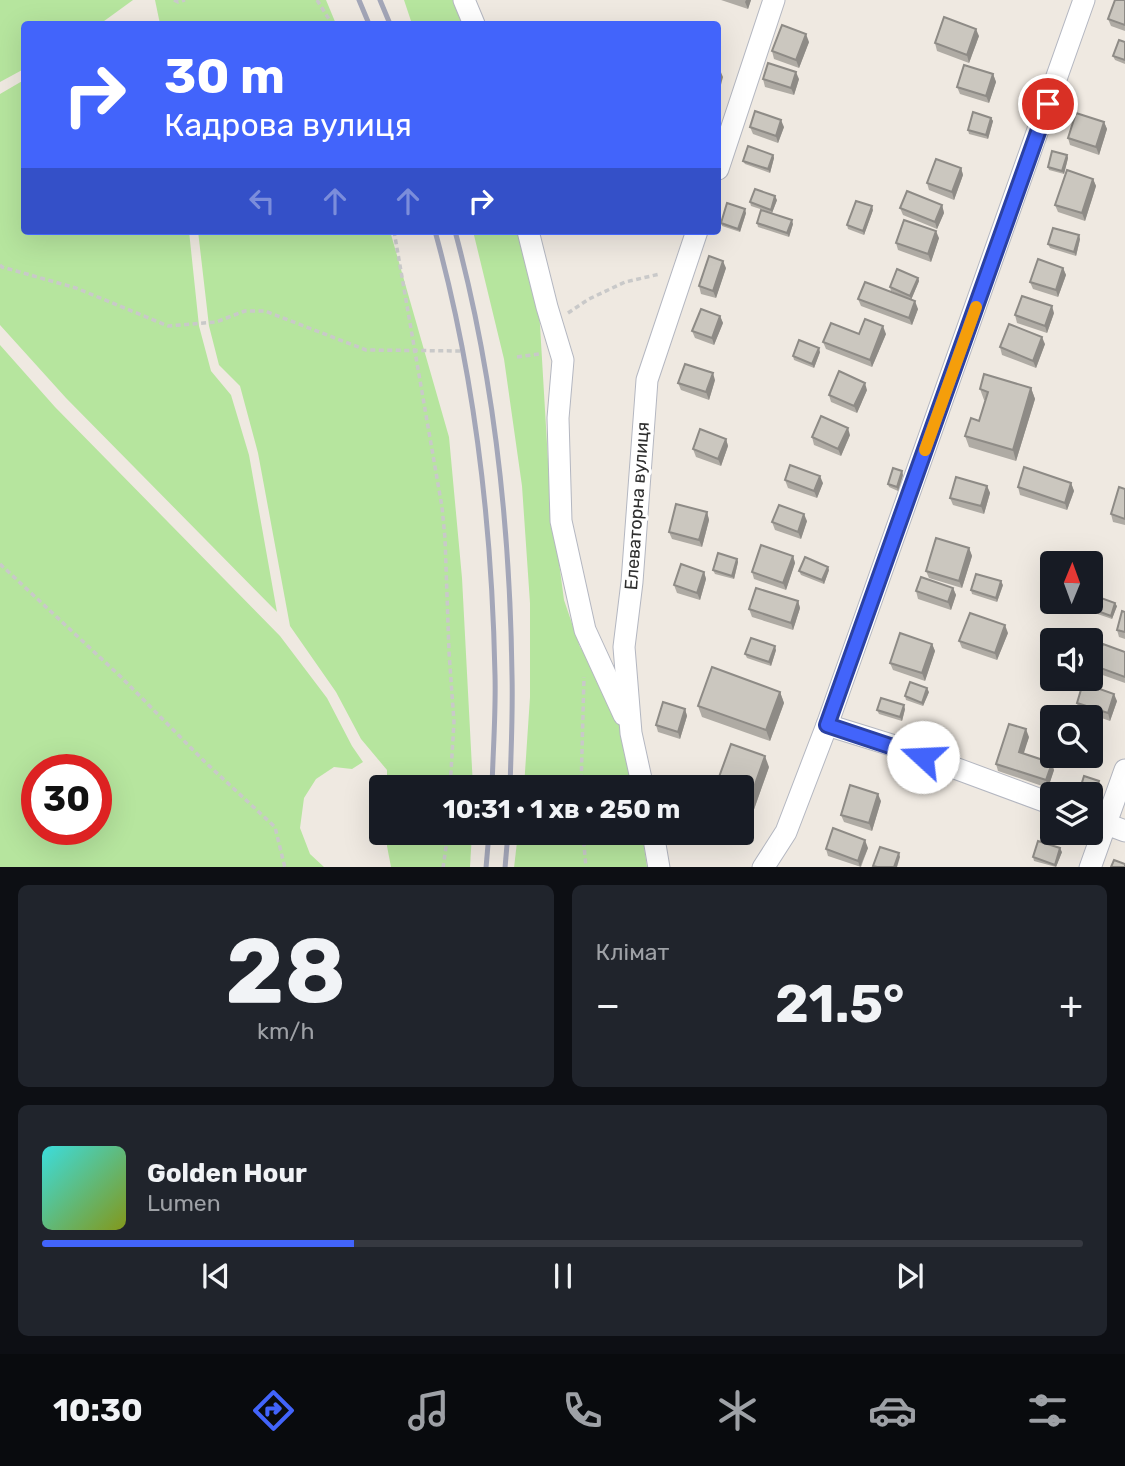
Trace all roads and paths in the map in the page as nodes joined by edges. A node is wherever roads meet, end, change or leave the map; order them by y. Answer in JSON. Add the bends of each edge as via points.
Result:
{"nodes":[{"id":1,"x":173,"y":0,"type":"edge"},
{"id":2,"x":185,"y":0,"type":"edge"},
{"id":3,"x":317,"y":0,"type":"edge"},
{"id":4,"x":464,"y":0,"type":"edge"},
{"id":5,"x":481,"y":0,"type":"edge"},
{"id":6,"x":774,"y":0,"type":"edge"},
{"id":7,"x":1084,"y":0,"type":"edge"},
{"id":8,"x":330,"y":21,"type":"edge"},
{"id":9,"x":474,"y":21,"type":"edge"},
{"id":10,"x":477,"y":21,"type":"edge"},
{"id":11,"x":721,"y":160,"type":"edge"},
{"id":12,"x":395,"y":235,"type":"edge"},
{"id":13,"x":529,"y":235,"type":"edge"},
{"id":14,"x":696,"y":235,"type":"edge"},
{"id":15,"x":0,"y":265,"type":"edge"},
{"id":16,"x":684,"y":269,"type":"junction"},
{"id":17,"x":554,"y":331,"type":"junction"},
{"id":18,"x":415,"y":351,"type":"junction"},
{"id":19,"x":463,"y":351,"type":"dead end"},
{"id":20,"x":540,"y":354,"type":"dead end"},
{"id":21,"x":517,"y":358,"type":"dead end"},
{"id":22,"x":0,"y":564,"type":"edge"},
{"id":23,"x":584,"y":669,"type":"dead end"},
{"id":24,"x":827,"y":725,"type":"junction"},
{"id":25,"x":631,"y":733,"type":"junction"},
{"id":26,"x":1125,"y":770,"type":"edge"},
{"id":27,"x":451,"y":775,"type":"edge"},
{"id":28,"x":581,"y":775,"type":"edge"},
{"id":29,"x":640,"y":775,"type":"edge"},
{"id":30,"x":1040,"y":800,"type":"edge"},
{"id":31,"x":1107,"y":824,"type":"edge"},
{"id":32,"x":446,"y":845,"type":"edge"},
{"id":33,"x":584,"y":845,"type":"edge"},
{"id":34,"x":655,"y":845,"type":"edge"},
{"id":35,"x":285,"y":867,"type":"edge"},
{"id":36,"x":443,"y":867,"type":"edge"},
{"id":37,"x":586,"y":867,"type":"edge"},
{"id":38,"x":659,"y":867,"type":"edge"},
{"id":39,"x":763,"y":867,"type":"edge"},
{"id":40,"x":1090,"y":867,"type":"edge"}],
"edges":[{"from":1,"to":2,"type":"path"},
{"from":3,"to":8,"type":"path"},
{"from":4,"to":9,"type":"street"},
{"from":5,"to":10,"type":"street"},
{"from":6,"to":11,"type":"street"},
{"from":7,"to":24,"type":"street"},
{"from":12,"to":18,"type":"path"},
{"from":13,"to":17,"type":"street"},
{"from":14,"to":16,"type":"street","name":"Елеваторна вулиця"},
{"from":15,"to":18,"type":"path","via":[[76,288],[168,326],[265,311],[366,351]]},
{"from":16,"to":17,"type":"path","via":[[625,282],[589,299],[568,312]]},
{"from":16,"to":25,"type":"street","name":"Елеваторна вулиця","via":[[647,380],[624,647]]},
{"from":17,"to":25,"type":"street","via":[[563,360],[558,418],[561,522],[585,630]]},
{"from":18,"to":19,"type":"path"},
{"from":18,"to":27,"type":"path","via":[[445,538],[454,722]]},
{"from":20,"to":21,"type":"path"},
{"from":22,"to":35,"type":"path","via":[[275,827]]},
{"from":23,"to":28,"type":"path"},
{"from":24,"to":30,"type":"street"},
{"from":24,"to":39,"type":"street","via":[[786,832]]},
{"from":25,"to":29,"type":"street","name":"Елеваторна вулиця"},
{"from":26,"to":31,"type":"street"},
{"from":31,"to":40,"type":"street"},
{"from":32,"to":36,"type":"path"},
{"from":33,"to":37,"type":"path"},
{"from":34,"to":38,"type":"street"}]}
